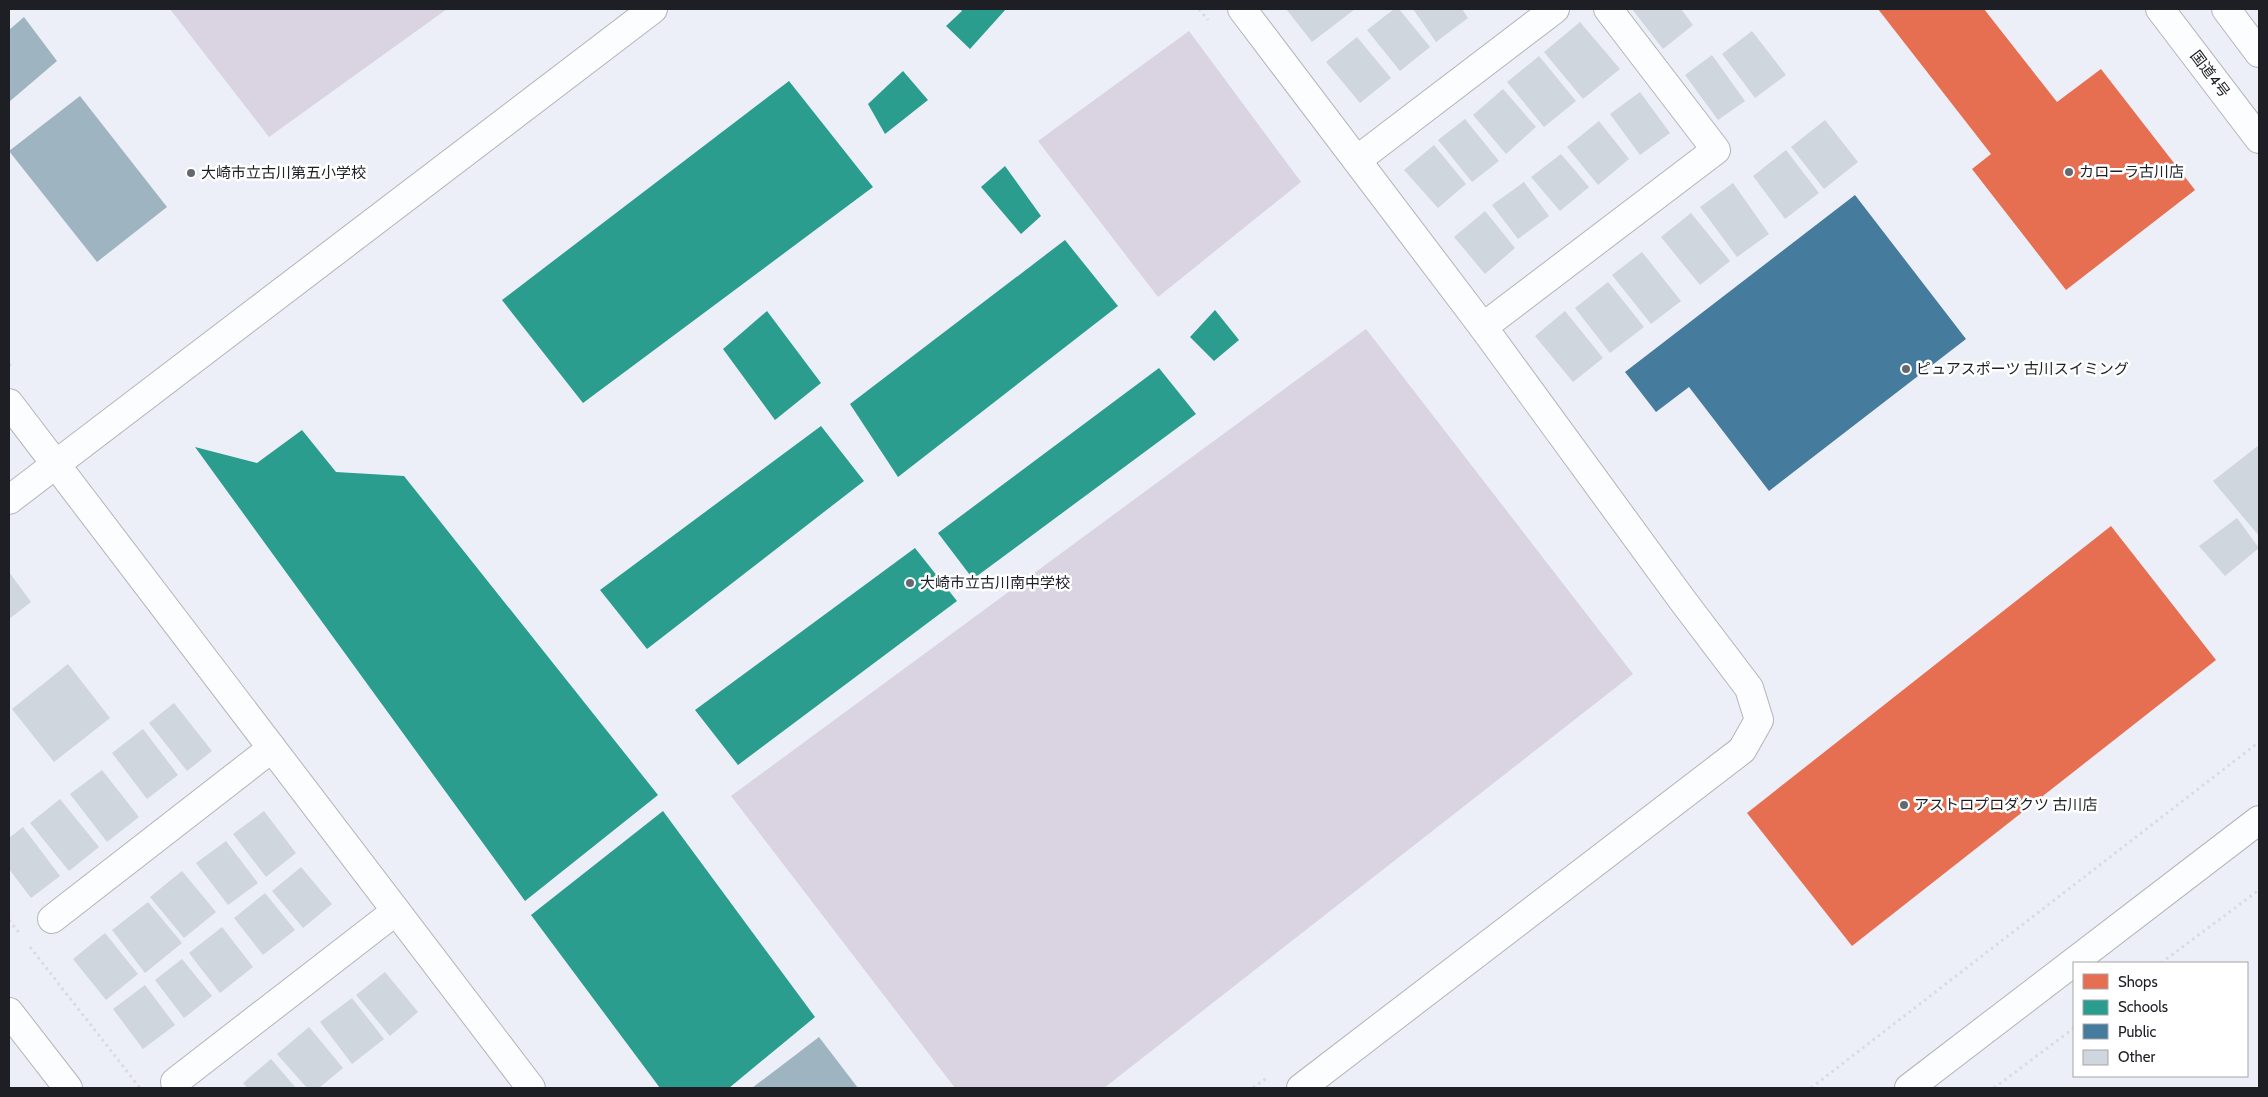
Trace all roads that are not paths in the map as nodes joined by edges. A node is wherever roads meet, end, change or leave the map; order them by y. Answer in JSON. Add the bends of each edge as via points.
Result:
{"nodes":[{"id":1,"x":653,"y":9,"type":"edge"},
{"id":2,"x":1242,"y":9,"type":"edge"},
{"id":3,"x":1555,"y":9,"type":"edge"},
{"id":4,"x":1608,"y":9,"type":"edge"},
{"id":5,"x":2160,"y":9,"type":"edge"},
{"id":6,"x":2226,"y":9,"type":"edge"},
{"id":7,"x":2259,"y":53,"type":"edge"},
{"id":8,"x":2259,"y":140,"type":"edge"},
{"id":9,"x":1357,"y":160,"type":"junction"},
{"id":10,"x":1483,"y":327,"type":"junction"},
{"id":11,"x":9,"y":403,"type":"edge"},
{"id":12,"x":56,"y":465,"type":"junction"},
{"id":13,"x":9,"y":500,"type":"edge"},
{"id":14,"x":272,"y":748,"type":"junction"},
{"id":15,"x":2259,"y":820,"type":"edge"},
{"id":16,"x":396,"y":911,"type":"junction"},
{"id":17,"x":52,"y":918,"type":"dead end"},
{"id":18,"x":2073,"y":962,"type":"edge"},
{"id":19,"x":2074,"y":962,"type":"edge"},
{"id":20,"x":9,"y":1012,"type":"edge"},
{"id":21,"x":175,"y":1082,"type":"dead end"},
{"id":22,"x":68,"y":1088,"type":"edge"},
{"id":23,"x":531,"y":1088,"type":"edge"},
{"id":24,"x":1301,"y":1088,"type":"edge"},
{"id":25,"x":1909,"y":1088,"type":"edge"}],
"edges":[{"from":1,"to":12,"type":"main road"},
{"from":2,"to":9,"type":"main road"},
{"from":3,"to":9,"type":"main road"},
{"from":4,"to":10,"type":"main road","via":[[1716,150]]},
{"from":5,"to":8,"type":"main road","name":"国道4号"},
{"from":6,"to":7,"type":"main road"},
{"from":9,"to":10,"type":"main road"},
{"from":10,"to":24,"type":"main road","via":[[1749,688],[1759,720],[1742,750]]},
{"from":11,"to":12,"type":"main road"},
{"from":12,"to":13,"type":"main road"},
{"from":12,"to":14,"type":"main road"},
{"from":14,"to":16,"type":"main road"},
{"from":14,"to":17,"type":"main road"},
{"from":15,"to":19,"type":"main road"},
{"from":16,"to":21,"type":"main road"},
{"from":16,"to":23,"type":"main road"},
{"from":18,"to":25,"type":"main road"},
{"from":20,"to":22,"type":"main road"}]}
